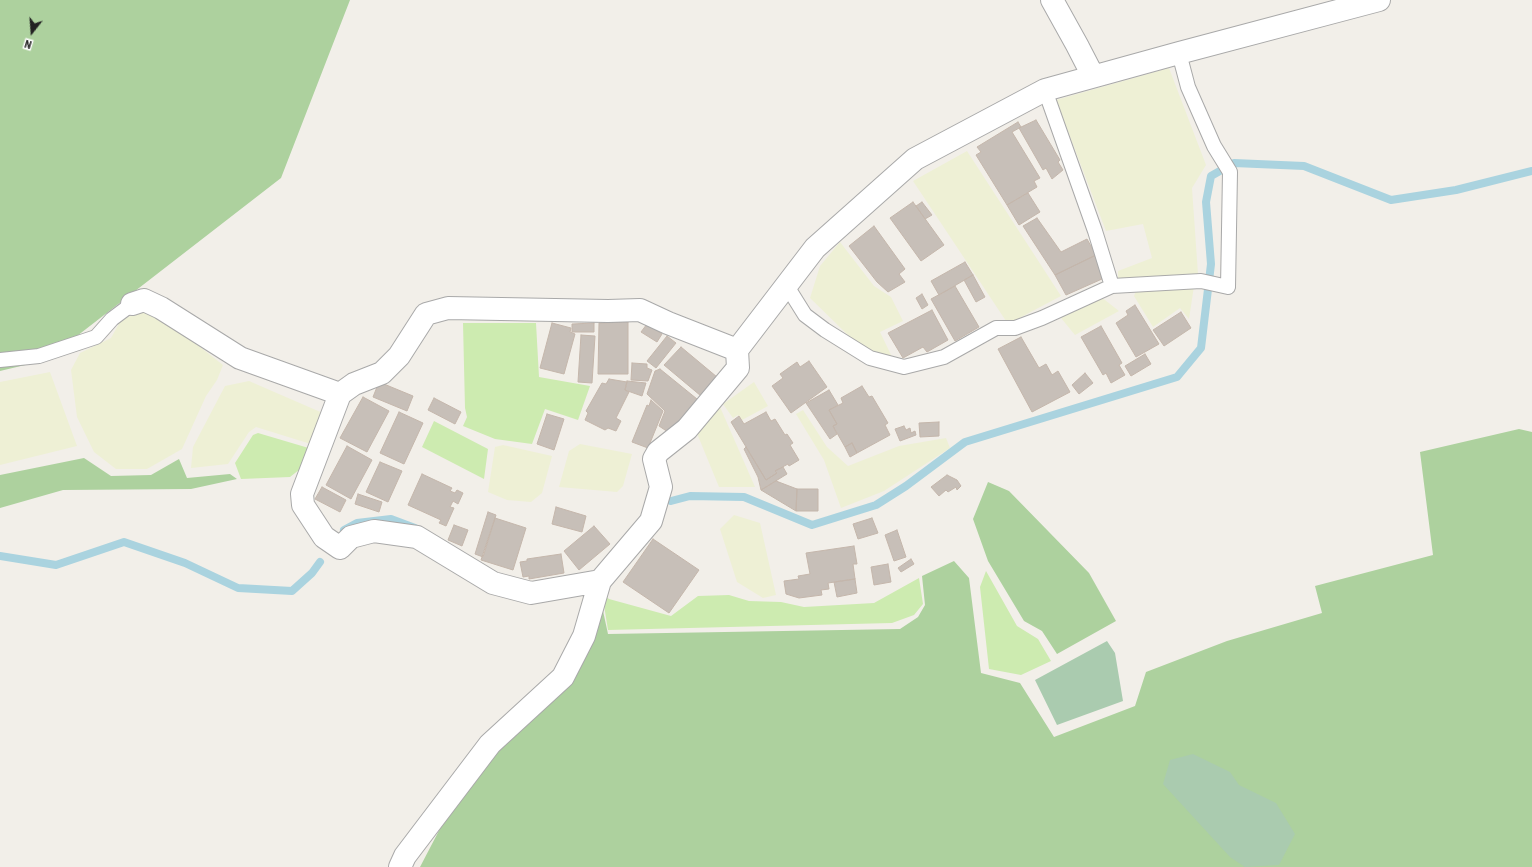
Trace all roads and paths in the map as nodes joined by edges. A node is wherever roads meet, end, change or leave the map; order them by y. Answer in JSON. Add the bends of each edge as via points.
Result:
{"nodes":[{"id":1,"x":1052,"y":0,"type":"edge"},
{"id":2,"x":1379,"y":0,"type":"edge"},
{"id":3,"x":1179,"y":53,"type":"junction"},
{"id":4,"x":1093,"y":76,"type":"junction"},
{"id":5,"x":1045,"y":90,"type":"junction"},
{"id":6,"x":1112,"y":286,"type":"junction"},
{"id":7,"x":786,"y":288,"type":"junction"},
{"id":8,"x":132,"y":304,"type":"joint"},
{"id":9,"x":737,"y":350,"type":"junction"},
{"id":10,"x":0,"y":360,"type":"edge"},
{"id":11,"x":340,"y":394,"type":"junction"},
{"id":12,"x":600,"y":581,"type":"junction"},
{"id":13,"x":400,"y":867,"type":"edge"}],
"edges":[{"from":1,"to":4,"type":"street"},
{"from":2,"to":3,"type":"street"},
{"from":3,"to":4,"type":"street"},
{"from":3,"to":6,"type":"lane","via":[[1188,87],[1214,146],[1230,172],[1228,287],[1201,281]]},
{"from":4,"to":5,"type":"street"},
{"from":5,"to":6,"type":"lane","via":[[1093,224]]},
{"from":5,"to":7,"type":"street","via":[[915,159],[815,248]]},
{"from":6,"to":7,"type":"lane","via":[[1015,328],[996,328],[944,357],[904,367],[870,358],[825,330],[805,315]]},
{"from":7,"to":9,"type":"street"},
{"from":8,"to":10,"type":"lane","via":[[112,319],[96,337],[39,356]]},
{"from":8,"to":11,"type":"street","via":[[144,300],[240,358]]},
{"from":9,"to":11,"type":"street","via":[[640,310],[448,308],[426,314],[399,356],[382,373],[354,384]]},
{"from":9,"to":12,"type":"street","via":[[738,368],[686,429],[658,452],[654,459],[661,487],[651,521]]},
{"from":11,"to":12,"type":"street","via":[[302,494],[303,505],[324,537],[340,548],[351,537],[374,531],[417,537],[493,583],[531,594]]},
{"from":12,"to":13,"type":"street","via":[[584,636],[563,677],[490,744],[404,856]]}]}
